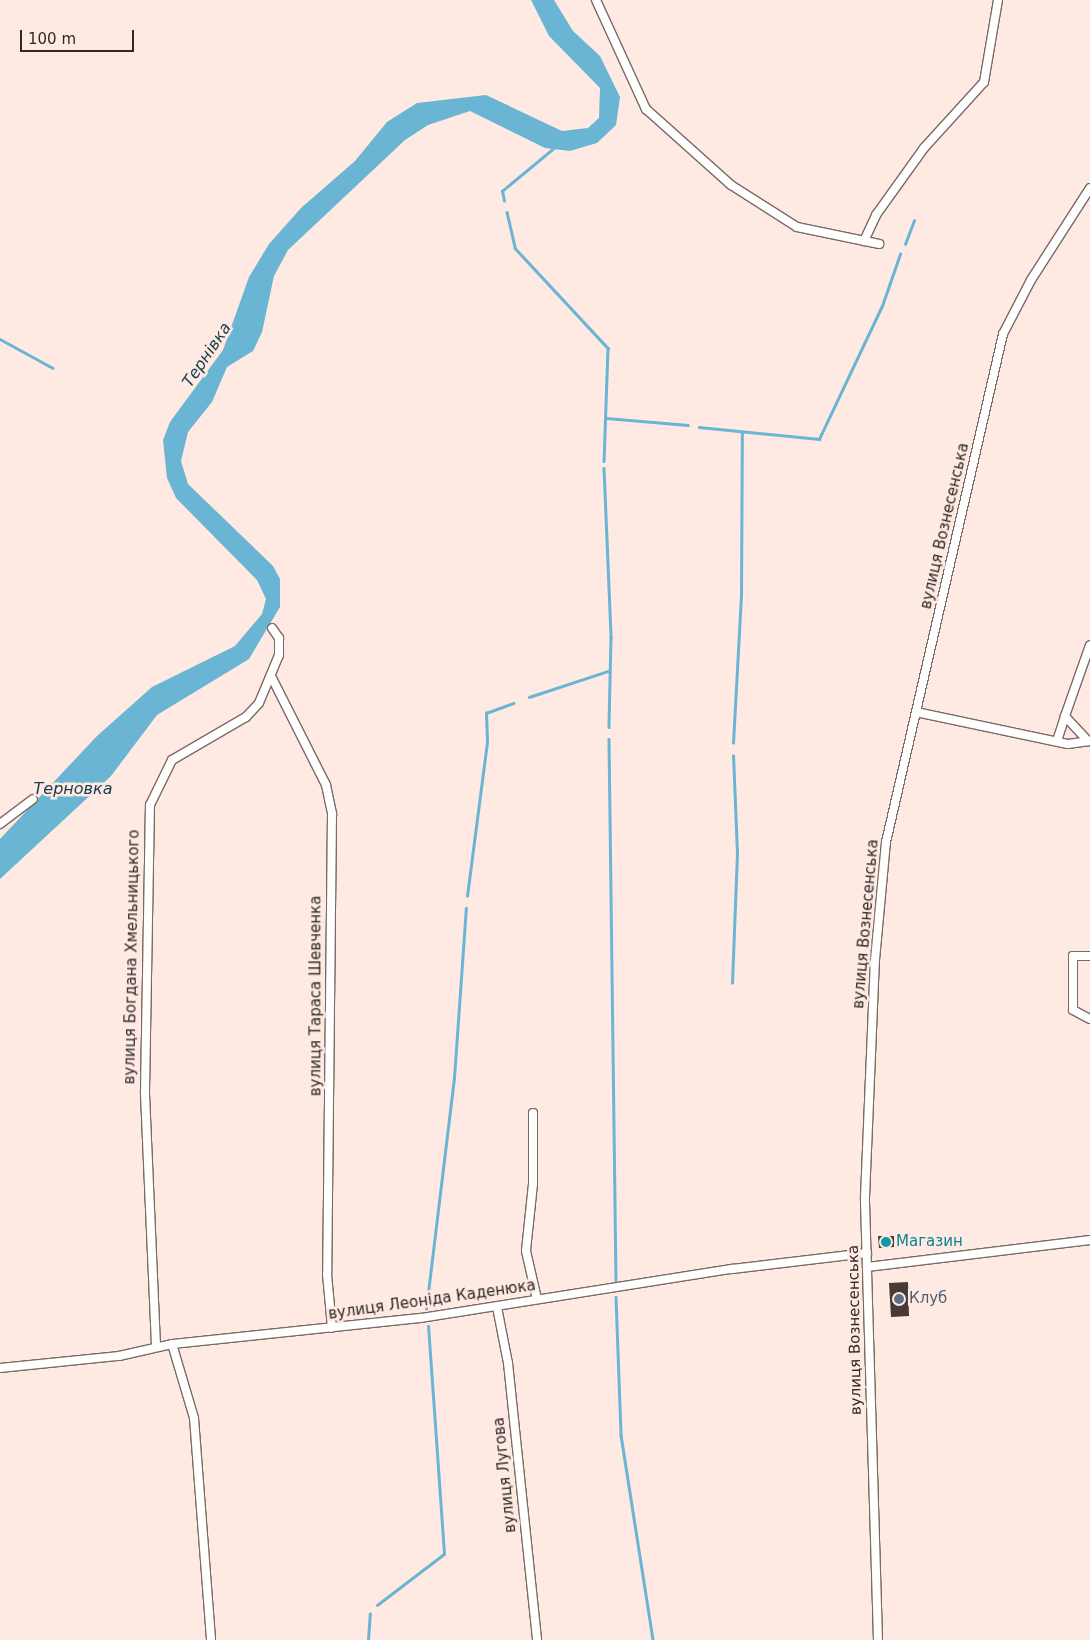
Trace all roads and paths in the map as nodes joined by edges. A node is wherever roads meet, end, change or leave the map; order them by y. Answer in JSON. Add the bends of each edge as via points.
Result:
{"nodes":[{"id":1,"x":596,"y":0,"type":"edge"},
{"id":2,"x":998,"y":0,"type":"edge"},
{"id":3,"x":1090,"y":188,"type":"edge"},
{"id":4,"x":864,"y":241,"type":"junction"},
{"id":5,"x":879,"y":244,"type":"dead end"},
{"id":6,"x":272,"y":628,"type":"dead end"},
{"id":7,"x":1090,"y":645,"type":"edge"},
{"id":8,"x":272,"y":678,"type":"junction"},
{"id":9,"x":916,"y":712,"type":"junction"},
{"id":10,"x":1065,"y":716,"type":"junction"},
{"id":11,"x":1089,"y":741,"type":"edge"},
{"id":12,"x":1057,"y":742,"type":"junction"},
{"id":13,"x":33,"y":799,"type":"dead end"},
{"id":14,"x":0,"y":824,"type":"edge"},
{"id":15,"x":1090,"y":956,"type":"edge"},
{"id":16,"x":1090,"y":1019,"type":"edge"},
{"id":17,"x":534,"y":1113,"type":"dead end"},
{"id":18,"x":1090,"y":1240,"type":"edge"},
{"id":19,"x":867,"y":1253,"type":"junction"},
{"id":20,"x":867,"y":1267,"type":"junction"},
{"id":21,"x":537,"y":1299,"type":"junction"},
{"id":22,"x":497,"y":1307,"type":"junction"},
{"id":23,"x":332,"y":1328,"type":"junction"},
{"id":24,"x":172,"y":1344,"type":"junction"},
{"id":25,"x":156,"y":1346,"type":"junction"},
{"id":26,"x":0,"y":1368,"type":"edge"},
{"id":27,"x":211,"y":1640,"type":"edge"},
{"id":28,"x":537,"y":1640,"type":"edge"},
{"id":29,"x":878,"y":1640,"type":"edge"}],
"edges":[{"from":1,"to":4,"type":"street","via":[[633,84],[660,123],[768,212],[808,231]]},
{"from":2,"to":4,"type":"street","via":[[984,82],[924,148],[876,215]]},
{"from":3,"to":9,"type":"street","name":"вулиця Вознесенська","via":[[1031,280],[1003,334]]},
{"from":4,"to":5,"type":"street"},
{"from":6,"to":8,"type":"street","name":"вулиця Богдана Хмельницького","via":[[280,649]]},
{"from":7,"to":10,"type":"street"},
{"from":8,"to":23,"type":"street","name":"вулиця Тараса Шевченка","via":[[320,773],[332,814],[327,1274]]},
{"from":8,"to":25,"type":"street","name":"вулиця Богдана Хмельницького","via":[[260,703],[246,717],[172,760],[150,805],[145,1091]]},
{"from":9,"to":12,"type":"street"},
{"from":9,"to":19,"type":"street","name":"вулиця Вознесенська","via":[[881,881],[864,1197]]},
{"from":10,"to":11,"type":"street"},
{"from":10,"to":12,"type":"street"},
{"from":11,"to":12,"type":"street"},
{"from":13,"to":14,"type":"street"},
{"from":15,"to":16,"type":"street","via":[[1072,956],[1073,1010]]},
{"from":17,"to":21,"type":"street","via":[[533,1184],[526,1251]]},
{"from":18,"to":20,"type":"street"},
{"from":19,"to":20,"type":"street","name":"вулиця Вознесенська"},
{"from":19,"to":21,"type":"street","name":"вулиця Леоніда Каденюка"},
{"from":20,"to":29,"type":"street","name":"вулиця Вознесенська"},
{"from":21,"to":22,"type":"street","name":"вулиця Леоніда Каденюка"},
{"from":22,"to":23,"type":"street","name":"вулиця Леоніда Каденюка"},
{"from":22,"to":28,"type":"street","name":"вулиця Лугова","via":[[508,1363]]},
{"from":23,"to":24,"type":"street","name":"вулиця Леоніда Каденюка"},
{"from":24,"to":25,"type":"street","name":"вулиця Леоніда Каденюка"},
{"from":24,"to":27,"type":"street","via":[[194,1418]]},
{"from":25,"to":26,"type":"street","name":"вулиця Леоніда Каденюка","via":[[119,1356]]}]}
